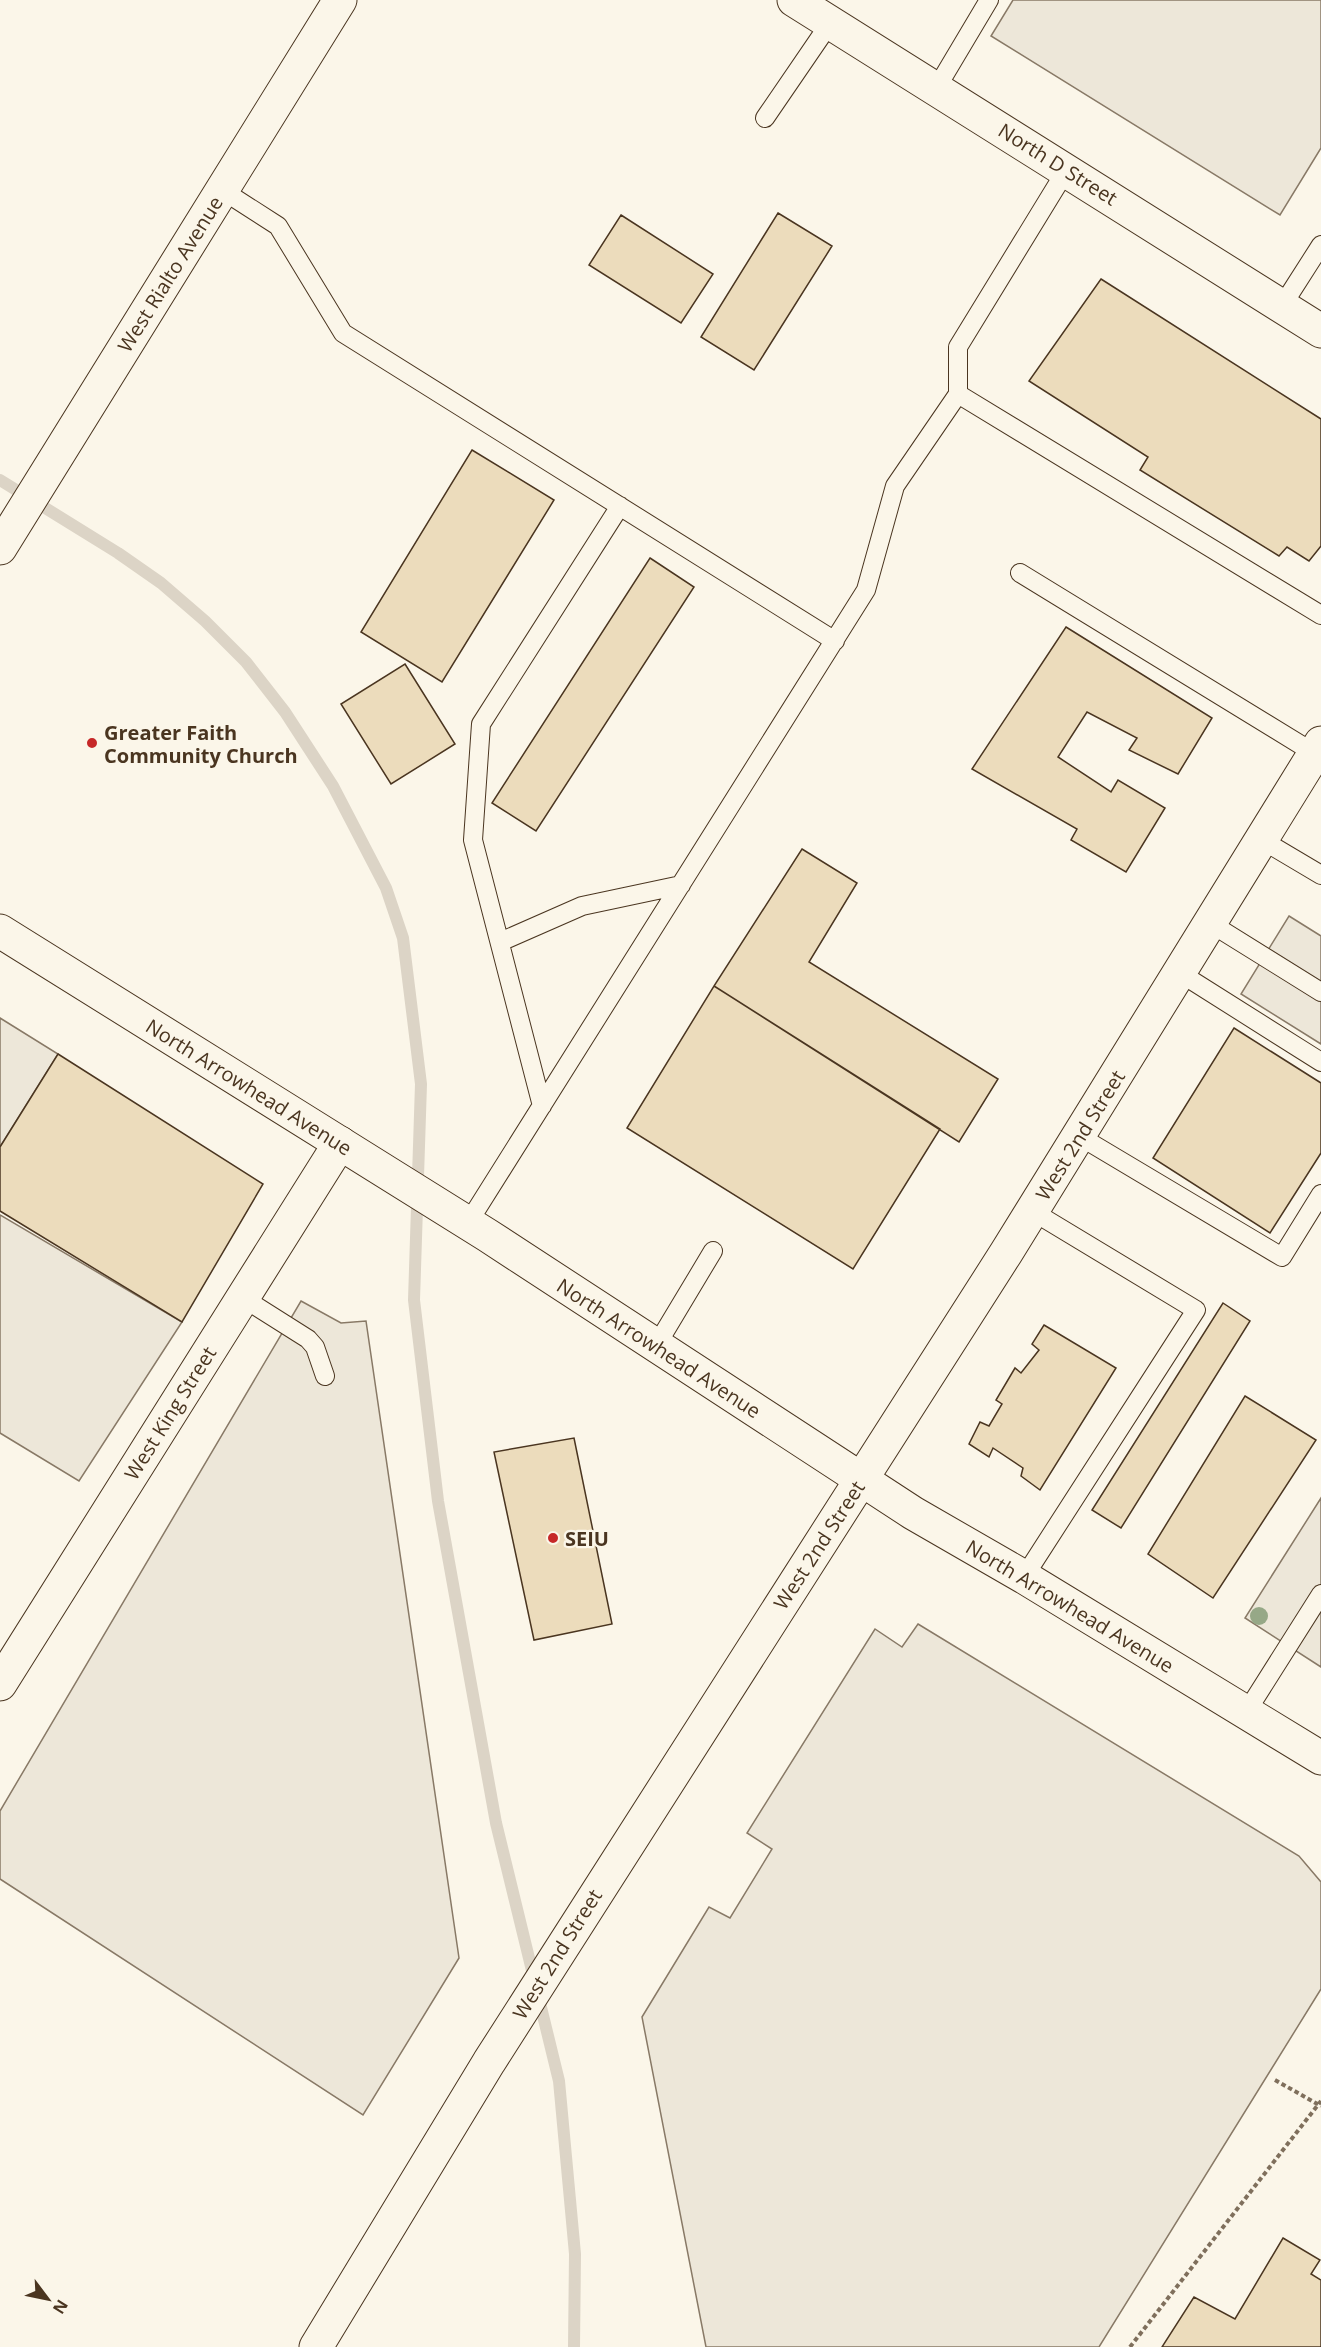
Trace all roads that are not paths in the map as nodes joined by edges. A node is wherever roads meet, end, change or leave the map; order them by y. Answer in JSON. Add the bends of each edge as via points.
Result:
{"nodes":[{"id":1,"x":340,"y":0,"type":"edge"},
{"id":2,"x":794,"y":0,"type":"edge"},
{"id":3,"x":989,"y":0,"type":"edge"},
{"id":4,"x":830,"y":23,"type":"junction"},
{"id":5,"x":936,"y":89,"type":"junction"},
{"id":6,"x":765,"y":118,"type":"dead end"},
{"id":7,"x":1067,"y":169,"type":"junction"},
{"id":8,"x":222,"y":190,"type":"junction"},
{"id":9,"x":1321,"y":245,"type":"edge"},
{"id":10,"x":1282,"y":306,"type":"junction"},
{"id":11,"x":1321,"y":331,"type":"edge"},
{"id":12,"x":958,"y":394,"type":"junction"},
{"id":13,"x":620,"y":506,"type":"junction"},
{"id":14,"x":0,"y":548,"type":"edge"},
{"id":15,"x":1020,"y":573,"type":"dead end"},
{"id":16,"x":1321,"y":615,"type":"edge"},
{"id":17,"x":835,"y":641,"type":"junction"},
{"id":18,"x":1318,"y":748,"type":"edge"},
{"id":19,"x":1262,"y":840,"type":"junction"},
{"id":20,"x":1321,"y":875,"type":"edge"},
{"id":21,"x":681,"y":885,"type":"junction"},
{"id":22,"x":1210,"y":923,"type":"junction"},
{"id":23,"x":0,"y":931,"type":"edge"},
{"id":24,"x":500,"y":942,"type":"junction"},
{"id":25,"x":1180,"y":973,"type":"junction"},
{"id":26,"x":1321,"y":992,"type":"edge"},
{"id":27,"x":1321,"y":1062,"type":"edge"},
{"id":28,"x":542,"y":1106,"type":"junction"},
{"id":29,"x":1079,"y":1136,"type":"junction"},
{"id":30,"x":340,"y":1143,"type":"junction"},
{"id":31,"x":1321,"y":1194,"type":"edge"},
{"id":32,"x":1032,"y":1211,"type":"junction"},
{"id":33,"x":478,"y":1229,"type":"junction"},
{"id":34,"x":713,"y":1251,"type":"dead end"},
{"id":35,"x":243,"y":1298,"type":"junction"},
{"id":36,"x":656,"y":1346,"type":"junction"},
{"id":37,"x":324,"y":1376,"type":"dead end"},
{"id":38,"x":861,"y":1479,"type":"junction"},
{"id":39,"x":1024,"y":1577,"type":"junction"},
{"id":40,"x":1321,"y":1594,"type":"edge"},
{"id":41,"x":0,"y":1684,"type":"edge"},
{"id":42,"x":1247,"y":1711,"type":"junction"},
{"id":43,"x":1321,"y":1758,"type":"edge"},
{"id":44,"x":316,"y":2347,"type":"edge"}],
"edges":[{"from":1,"to":8,"type":"street","name":"West Rialto Avenue"},
{"from":2,"to":4,"type":"street","name":"North D Street"},
{"from":3,"to":5,"type":"lane"},
{"from":4,"to":5,"type":"street","name":"North D Street"},
{"from":4,"to":6,"type":"lane"},
{"from":5,"to":7,"type":"street","name":"North D Street"},
{"from":7,"to":10,"type":"street","name":"North D Street"},
{"from":7,"to":12,"type":"lane","via":[[958,347]]},
{"from":8,"to":13,"type":"lane","via":[[278,226],[343,333]]},
{"from":8,"to":14,"type":"street","name":"West Rialto Avenue"},
{"from":9,"to":10,"type":"lane"},
{"from":10,"to":11,"type":"street","name":"North D Street"},
{"from":12,"to":16,"type":"lane"},
{"from":12,"to":17,"type":"lane","via":[[895,486],[866,590]]},
{"from":13,"to":17,"type":"lane"},
{"from":13,"to":24,"type":"lane","via":[[481,724],[473,840]]},
{"from":15,"to":18,"type":"lane"},
{"from":17,"to":21,"type":"lane"},
{"from":18,"to":19,"type":"street","name":"West 2nd Street"},
{"from":19,"to":20,"type":"lane"},
{"from":19,"to":22,"type":"street","name":"West 2nd Street"},
{"from":21,"to":24,"type":"lane","via":[[582,906]]},
{"from":21,"to":28,"type":"lane"},
{"from":22,"to":25,"type":"street","name":"West 2nd Street"},
{"from":22,"to":26,"type":"lane"},
{"from":23,"to":30,"type":"street","name":"North Arrowhead Avenue"},
{"from":24,"to":28,"type":"lane"},
{"from":25,"to":27,"type":"lane"},
{"from":25,"to":29,"type":"street","name":"West 2nd Street"},
{"from":28,"to":33,"type":"lane"},
{"from":29,"to":31,"type":"lane","via":[[1282,1257]]},
{"from":29,"to":32,"type":"street","name":"West 2nd Street"},
{"from":30,"to":33,"type":"street","name":"North Arrowhead Avenue"},
{"from":30,"to":35,"type":"street","name":"West King Street"},
{"from":32,"to":38,"type":"street","name":"West 2nd Street"},
{"from":32,"to":39,"type":"lane","via":[[1196,1310]]},
{"from":33,"to":36,"type":"street","name":"North Arrowhead Avenue"},
{"from":34,"to":36,"type":"lane"},
{"from":35,"to":37,"type":"lane","via":[[308,1339],[315,1347]]},
{"from":35,"to":41,"type":"street","name":"West King Street"},
{"from":36,"to":38,"type":"street","name":"North Arrowhead Avenue"},
{"from":38,"to":39,"type":"street","name":"North Arrowhead Avenue"},
{"from":38,"to":44,"type":"street","name":"West 2nd Street","via":[[489,2062]]},
{"from":39,"to":42,"type":"street","name":"North Arrowhead Avenue"},
{"from":40,"to":42,"type":"lane"},
{"from":42,"to":43,"type":"street","name":"North Arrowhead Avenue"}]}
